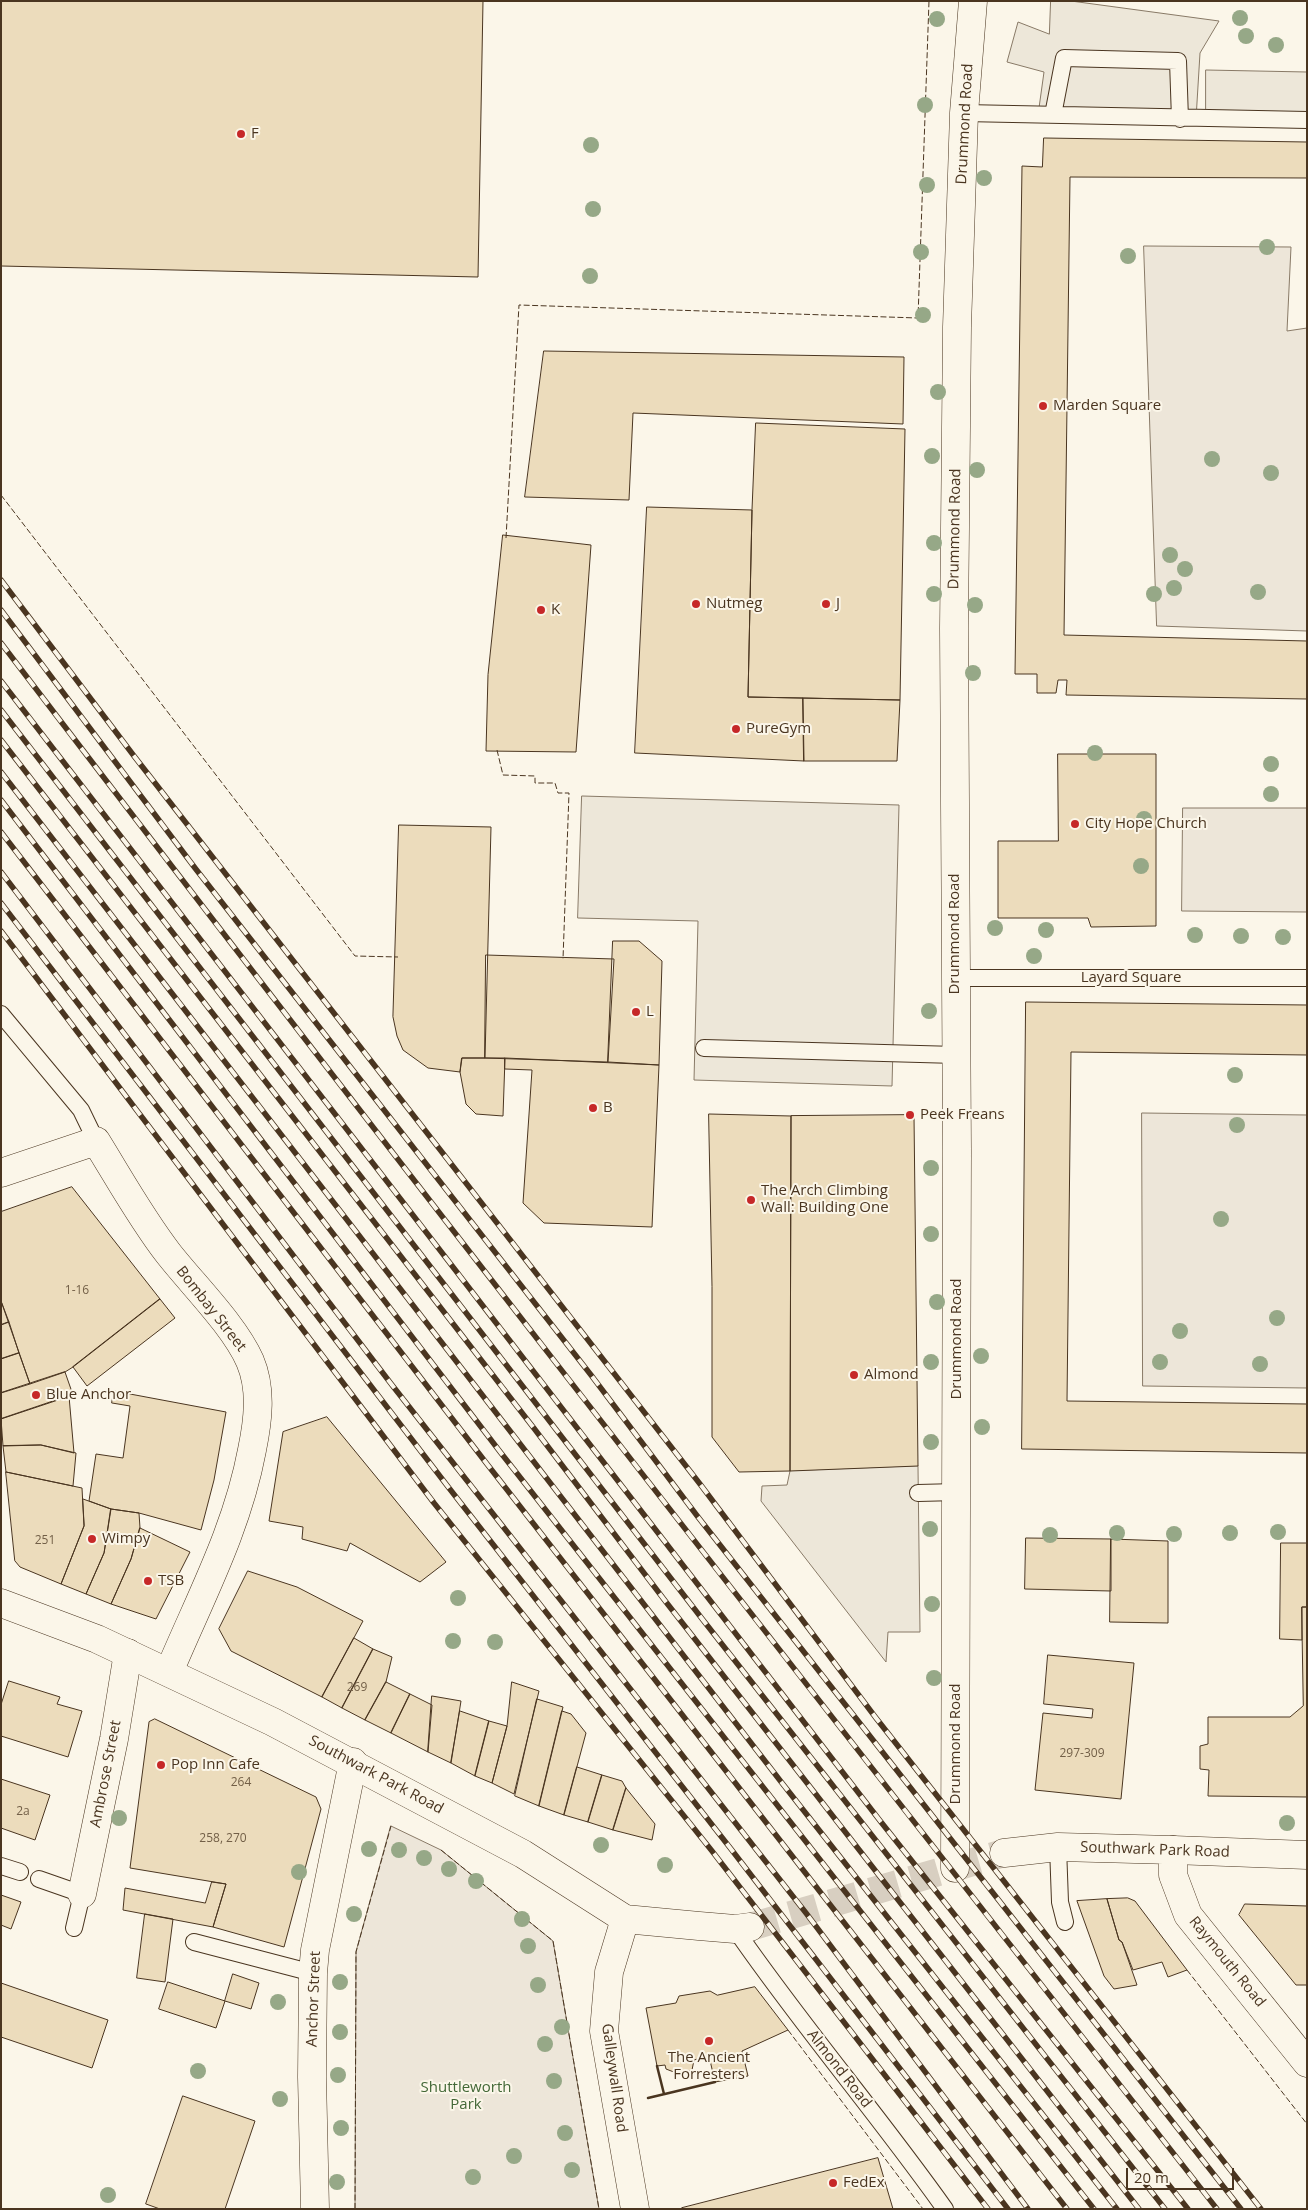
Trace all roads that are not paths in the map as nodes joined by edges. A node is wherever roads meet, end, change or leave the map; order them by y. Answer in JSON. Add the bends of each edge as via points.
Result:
{"nodes":[{"id":1,"x":973,"y":1,"type":"edge"},
{"id":2,"x":964,"y":113,"type":"junction"},
{"id":3,"x":1053,"y":115,"type":"junction"},
{"id":4,"x":1180,"y":119,"type":"junction"},
{"id":5,"x":1307,"y":120,"type":"edge"},
{"id":6,"x":955,"y":978,"type":"junction"},
{"id":7,"x":1307,"y":978,"type":"edge"},
{"id":8,"x":1,"y":1014,"type":"edge"},
{"id":9,"x":704,"y":1048,"type":"dead end"},
{"id":10,"x":956,"y":1055,"type":"junction"},
{"id":11,"x":96,"y":1141,"type":"junction"},
{"id":12,"x":1,"y":1173,"type":"edge"},
{"id":13,"x":957,"y":1492,"type":"junction"},
{"id":14,"x":918,"y":1493,"type":"dead end"},
{"id":15,"x":1,"y":1603,"type":"edge"},
{"id":16,"x":128,"y":1654,"type":"junction"},
{"id":17,"x":170,"y":1672,"type":"junction"},
{"id":18,"x":353,"y":1762,"type":"junction"},
{"id":19,"x":1058,"y":1848,"type":"junction"},
{"id":20,"x":1173,"y":1850,"type":"junction"},
{"id":21,"x":1004,"y":1853,"type":"tunnel mouth"},
{"id":22,"x":1307,"y":1855,"type":"edge"},
{"id":23,"x":1,"y":1866,"type":"edge"},
{"id":24,"x":955,"y":1868,"type":"dead end"},
{"id":25,"x":20,"y":1872,"type":"dead end"},
{"id":26,"x":40,"y":1879,"type":"dead end"},
{"id":27,"x":82,"y":1894,"type":"junction"},
{"id":28,"x":625,"y":1919,"type":"junction"},
{"id":29,"x":1065,"y":1922,"type":"dead end"},
{"id":30,"x":74,"y":1928,"type":"dead end"},
{"id":31,"x":742,"y":1928,"type":"joint"},
{"id":32,"x":194,"y":1942,"type":"dead end"},
{"id":33,"x":313,"y":1973,"type":"junction"},
{"id":34,"x":1307,"y":2063,"type":"edge"},
{"id":35,"x":315,"y":2209,"type":"edge"},
{"id":36,"x":635,"y":2209,"type":"edge"},
{"id":37,"x":944,"y":2209,"type":"edge"}],
"edges":[{"from":1,"to":2,"type":"street","name":"Drummond Road"},
{"from":2,"to":3,"type":"lane"},
{"from":2,"to":6,"type":"street","name":"Drummond Road","via":[[957,327]]},
{"from":3,"to":4,"type":"lane"},
{"from":3,"to":4,"type":"lane","via":[[1064,58],[1169,60],[1178,61]]},
{"from":4,"to":5,"type":"lane"},
{"from":6,"to":7,"type":"lane","name":"Layard Square"},
{"from":6,"to":10,"type":"street","name":"Drummond Road"},
{"from":8,"to":11,"type":"lane","via":[[80,1110]]},
{"from":9,"to":10,"type":"lane"},
{"from":10,"to":13,"type":"street","name":"Drummond Road"},
{"from":11,"to":12,"type":"street"},
{"from":11,"to":17,"type":"street","name":"Bombay Street","via":[[166,1251],[240,1342],[251,1362],[259,1403],[246,1486],[217,1567]]},
{"from":13,"to":14,"type":"lane"},
{"from":13,"to":24,"type":"street","name":"Drummond Road"},
{"from":15,"to":16,"type":"street","name":"Southwark Park Road"},
{"from":16,"to":17,"type":"street","name":"Southwark Park Road"},
{"from":16,"to":27,"type":"street","name":"Ambrose Street"},
{"from":17,"to":18,"type":"street","name":"Southwark Park Road"},
{"from":18,"to":28,"type":"street","name":"Southwark Park Road","via":[[523,1854]]},
{"from":18,"to":33,"type":"street","name":"Anchor Street"},
{"from":19,"to":20,"type":"street","name":"Southwark Park Road"},
{"from":19,"to":21,"type":"street","name":"Southwark Park Road"},
{"from":19,"to":29,"type":"lane","via":[[1060,1902]]},
{"from":20,"to":22,"type":"street","name":"Southwark Park Road"},
{"from":20,"to":34,"type":"street","name":"Raymouth Road","via":[[1173,1875],[1188,1915]]},
{"from":23,"to":25,"type":"lane"},
{"from":26,"to":27,"type":"lane"},
{"from":27,"to":30,"type":"lane"},
{"from":28,"to":31,"type":"street","name":"Southwark Park Road"},
{"from":28,"to":36,"type":"street","name":"Galleywall Road","via":[[609,1972],[604,2031]]},
{"from":31,"to":37,"type":"lane","name":"Almond Road","via":[[767,1976]]},
{"from":32,"to":33,"type":"lane"},
{"from":33,"to":35,"type":"street","name":"Anchor Street"}]}
